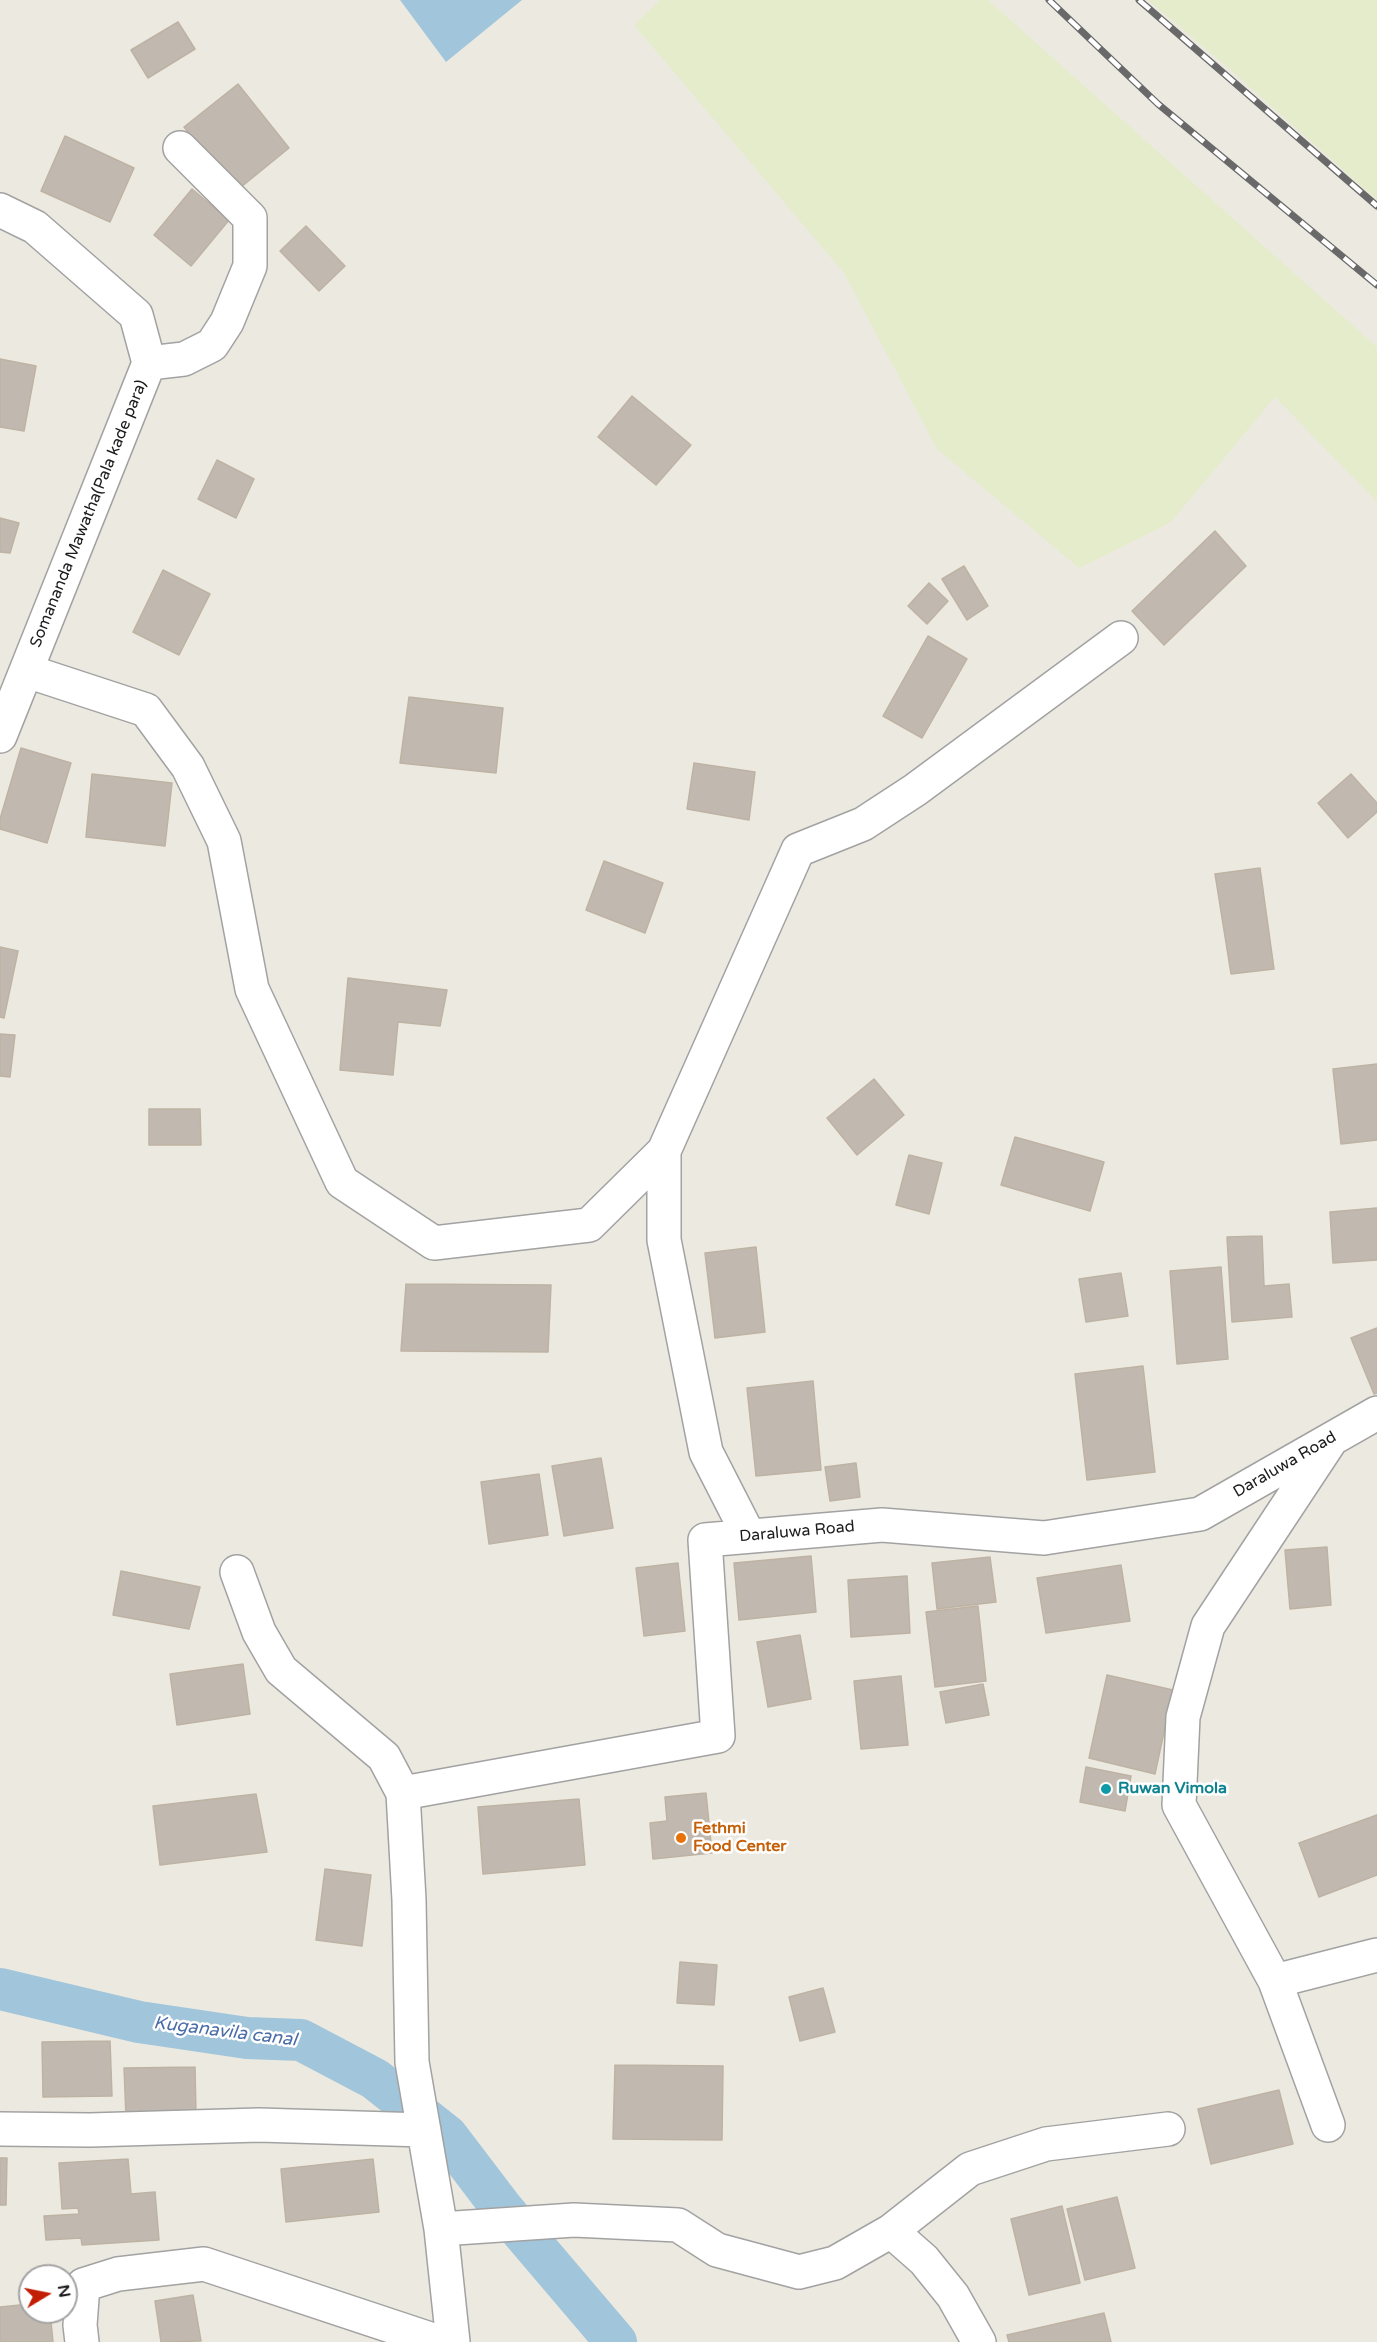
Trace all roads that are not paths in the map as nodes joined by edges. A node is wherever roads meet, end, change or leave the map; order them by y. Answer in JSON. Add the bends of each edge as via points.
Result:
{"nodes":[{"id":1,"x":180,"y":148,"type":"dead end"},
{"id":2,"x":0,"y":210,"type":"edge"},
{"id":3,"x":149,"y":363,"type":"junction"},
{"id":4,"x":1121,"y":638,"type":"dead end"},
{"id":5,"x":27,"y":670,"type":"junction"},
{"id":6,"x":0,"y":736,"type":"edge"},
{"id":7,"x":664,"y":1151,"type":"junction"},
{"id":8,"x":1377,"y":1413,"type":"edge"},
{"id":9,"x":1334,"y":1437,"type":"junction"},
{"id":10,"x":749,"y":1536,"type":"junction"},
{"id":11,"x":237,"y":1572,"type":"dead end"},
{"id":12,"x":403,"y":1793,"type":"junction"},
{"id":13,"x":1377,"y":1955,"type":"edge"},
{"id":14,"x":1275,"y":1982,"type":"junction"},
{"id":15,"x":1328,"y":2126,"type":"dead end"},
{"id":16,"x":0,"y":2129,"type":"edge"},
{"id":17,"x":1168,"y":2129,"type":"dead end"},
{"id":18,"x":424,"y":2130,"type":"junction"},
{"id":19,"x":441,"y":2229,"type":"junction"},
{"id":20,"x":891,"y":2232,"type":"junction"},
{"id":21,"x":82,"y":2342,"type":"edge"},
{"id":22,"x":439,"y":2342,"type":"edge"},
{"id":23,"x":453,"y":2342,"type":"edge"},
{"id":24,"x":979,"y":2342,"type":"edge"}],
"edges":[{"from":1,"to":3,"type":"street","via":[[250,218],[250,266],[228,322],[212,345],[184,359]]},
{"from":2,"to":3,"type":"street","name":"Somananda Mawatha(Pala kade para)","via":[[35,227],[136,315]]},
{"from":3,"to":5,"type":"street","name":"Somananda Mawatha(Pala kade para)"},
{"from":4,"to":7,"type":"street","via":[[915,790],[863,824],[798,850]]},
{"from":5,"to":6,"type":"street","name":"Somananda Mawatha(Pala kade para)"},
{"from":5,"to":7,"type":"street","via":[[146,710],[188,767],[224,841],[252,989],[342,1182],[435,1243],[590,1225]]},
{"from":7,"to":10,"type":"street","via":[[664,1240],[706,1452]]},
{"from":8,"to":9,"type":"street","name":"Daraluwa Road"},
{"from":9,"to":10,"type":"street","name":"Daraluwa Road","via":[[1200,1514],[1044,1538],[882,1525]]},
{"from":9,"to":14,"type":"street","via":[[1208,1626],[1183,1717],[1179,1804]]},
{"from":10,"to":12,"type":"street","name":"Daraluwa Road","via":[[705,1540],[718,1736]]},
{"from":11,"to":12,"type":"street","via":[[259,1632],[281,1670],[384,1757]]},
{"from":12,"to":18,"type":"street","via":[[412,2062]]},
{"from":13,"to":14,"type":"street"},
{"from":14,"to":15,"type":"street"},
{"from":16,"to":18,"type":"street","via":[[259,2125]]},
{"from":17,"to":20,"type":"street","via":[[1046,2144],[970,2169]]},
{"from":18,"to":19,"type":"street"},
{"from":19,"to":20,"type":"street","via":[[574,2220],[678,2225],[717,2250],[799,2272],[836,2263]]},
{"from":19,"to":23,"type":"street"},
{"from":20,"to":24,"type":"street","via":[[924,2259],[953,2296]]},
{"from":21,"to":22,"type":"street","via":[[82,2285],[118,2274],[204,2264]]}]}
